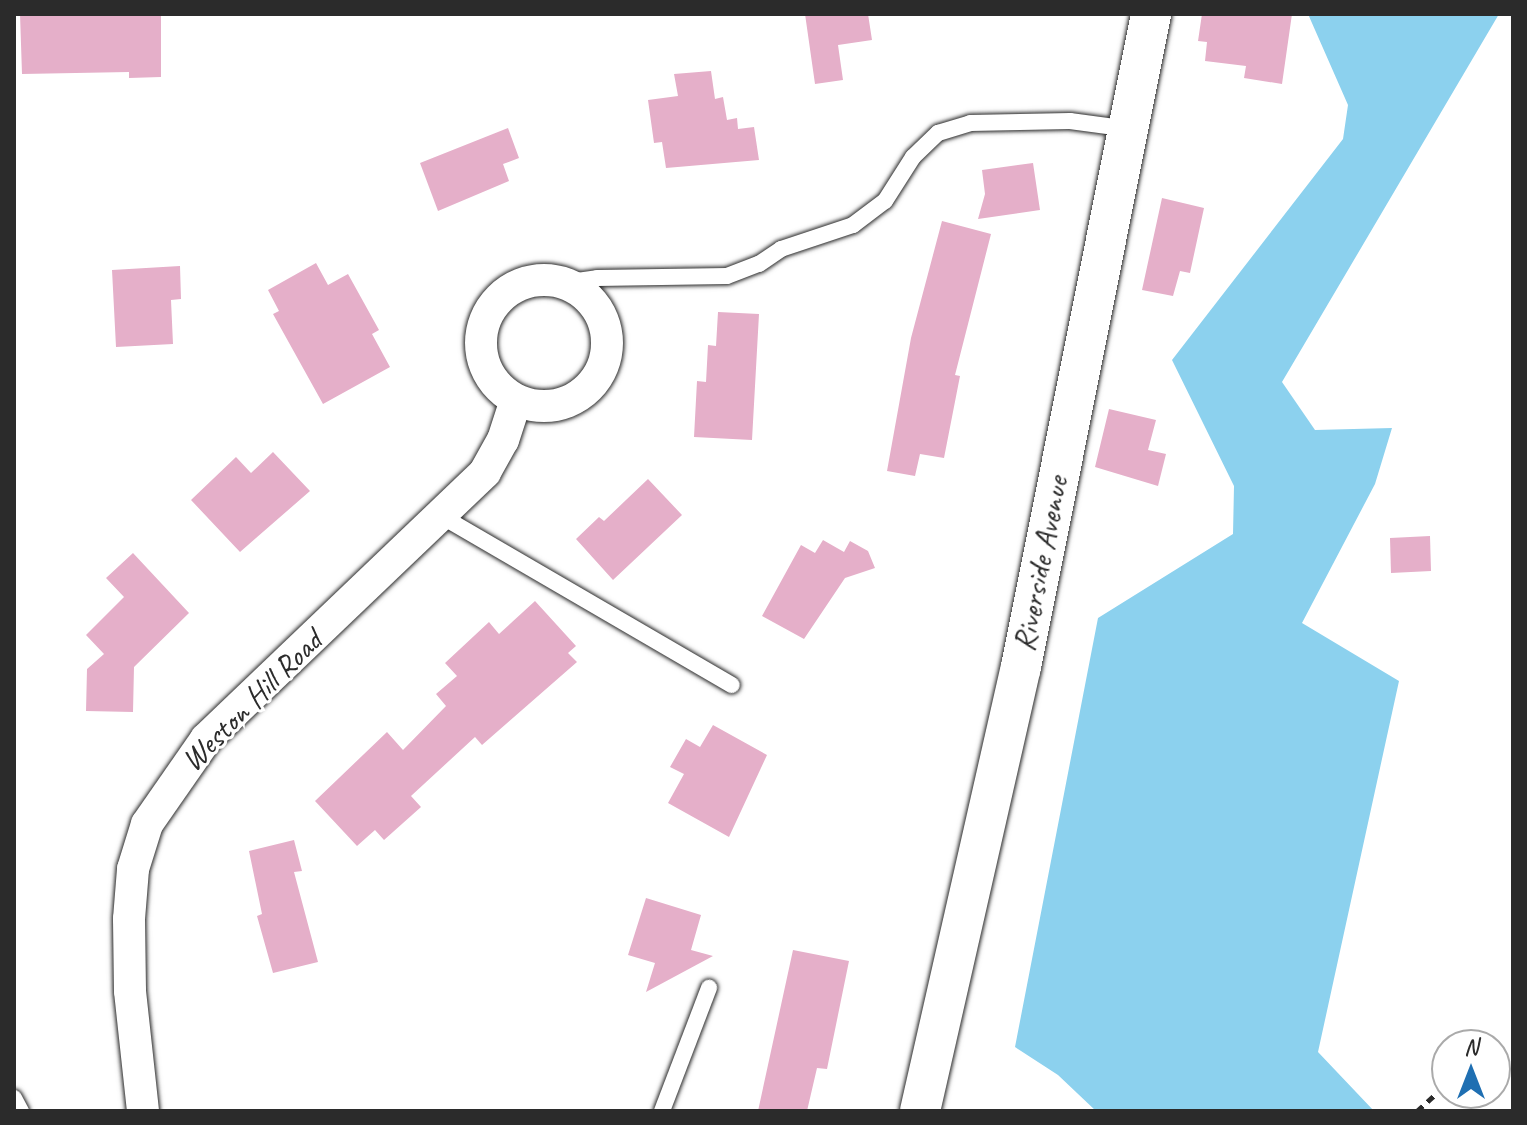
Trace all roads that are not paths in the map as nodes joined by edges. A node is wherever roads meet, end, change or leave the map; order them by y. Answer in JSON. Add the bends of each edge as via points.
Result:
{"nodes":[{"id":1,"x":1151,"y":14,"type":"edge"},
{"id":2,"x":1129,"y":129,"type":"junction"},
{"id":3,"x":563,"y":283,"type":"junction"},
{"id":4,"x":516,"y":400,"type":"junction"},
{"id":5,"x":443,"y":517,"type":"junction"},
{"id":6,"x":732,"y":685,"type":"dead end"},
{"id":7,"x":709,"y":988,"type":"dead end"},
{"id":8,"x":14,"y":1098,"type":"edge"},
{"id":9,"x":21,"y":1111,"type":"edge"},
{"id":10,"x":143,"y":1111,"type":"edge"},
{"id":11,"x":662,"y":1111,"type":"edge"},
{"id":12,"x":920,"y":1111,"type":"edge"}],
"edges":[{"from":1,"to":2,"type":"street","name":"Riverside Avenue"},
{"from":2,"to":3,"type":"lane","via":[[1070,121],[970,123],[938,133],[913,157],[885,201],[853,225],[781,249],[759,264],[727,276]]},
{"from":2,"to":12,"type":"street","name":"Riverside Avenue","via":[[1021,667]]},
{"from":3,"to":4,"type":"street","via":[[522,284],[505,294],[483,327],[486,368]]},
{"from":3,"to":4,"type":"street","via":[[581,291],[603,321],[603,365],[589,388],[567,402],[542,407]]},
{"from":4,"to":5,"type":"street","name":"Weston Hill Road","via":[[485,472]]},
{"from":5,"to":6,"type":"lane"},
{"from":5,"to":10,"type":"street","name":"Weston Hill Road","via":[[206,739],[147,824],[133,869],[129,919],[130,991]]},
{"from":7,"to":11,"type":"lane"},
{"from":8,"to":9,"type":"lane"}]}
